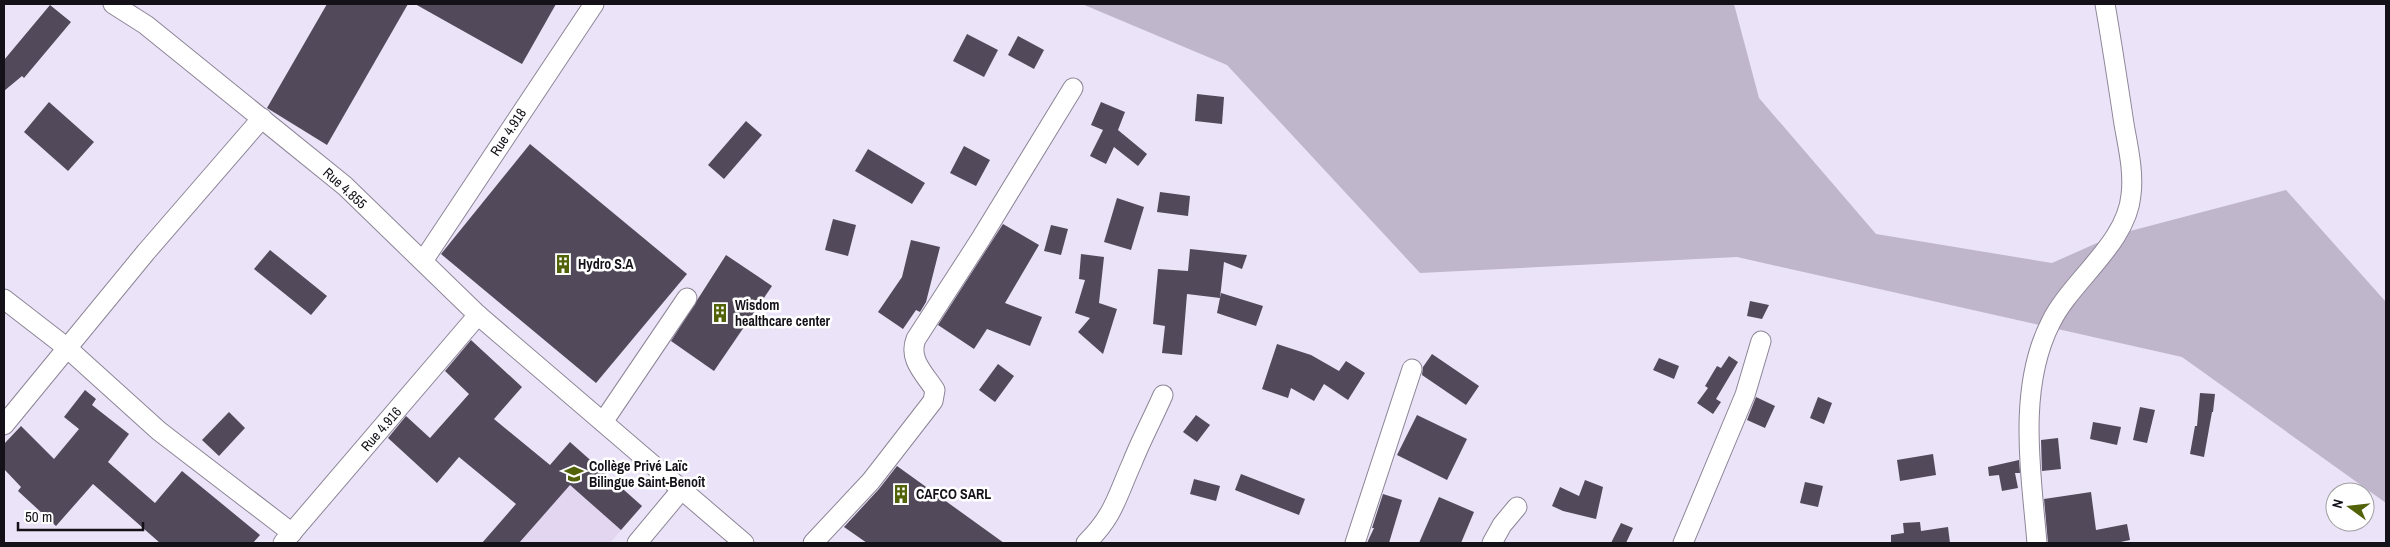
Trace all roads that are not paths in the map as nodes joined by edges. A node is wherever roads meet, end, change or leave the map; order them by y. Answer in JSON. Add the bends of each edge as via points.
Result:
{"nodes":[{"id":1,"x":114,"y":4,"type":"edge"},
{"id":2,"x":594,"y":4,"type":"edge"},
{"id":3,"x":2106,"y":4,"type":"edge"},
{"id":4,"x":1072,"y":88,"type":"dead end"},
{"id":5,"x":262,"y":118,"type":"junction"},
{"id":6,"x":423,"y":261,"type":"junction"},
{"id":7,"x":687,"y":298,"type":"dead end"},
{"id":8,"x":4,"y":299,"type":"edge"},
{"id":9,"x":478,"y":315,"type":"junction"},
{"id":10,"x":1761,"y":341,"type":"dead end"},
{"id":11,"x":66,"y":347,"type":"junction"},
{"id":12,"x":1412,"y":370,"type":"dead end"},
{"id":13,"x":1163,"y":395,"type":"dead end"},
{"id":14,"x":603,"y":422,"type":"junction"},
{"id":15,"x":4,"y":425,"type":"edge"},
{"id":16,"x":682,"y":489,"type":"junction"},
{"id":17,"x":1517,"y":507,"type":"dead end"},
{"id":18,"x":287,"y":538,"type":"edge"},
{"id":19,"x":636,"y":543,"type":"edge"},
{"id":20,"x":744,"y":543,"type":"edge"},
{"id":21,"x":813,"y":543,"type":"edge"},
{"id":22,"x":1086,"y":543,"type":"edge"},
{"id":23,"x":1355,"y":543,"type":"edge"},
{"id":24,"x":1492,"y":543,"type":"edge"},
{"id":25,"x":1683,"y":543,"type":"edge"},
{"id":26,"x":2037,"y":543,"type":"edge"}],
"edges":[{"from":1,"to":5,"type":"street","name":"Rue 4.855"},
{"from":2,"to":6,"type":"street","name":"Rue 4.918"},
{"from":3,"to":26,"type":"street","via":[[2127,145],[2131,196],[2126,216],[2115,235],[2051,322],[2040,351],[2030,400]]},
{"from":4,"to":21,"type":"street","via":[[916,339],[913,358],[935,390],[933,401],[871,481]]},
{"from":5,"to":6,"type":"street","name":"Rue 4.855","via":[[345,186]]},
{"from":5,"to":11,"type":"street"},
{"from":6,"to":9,"type":"street","name":"Rue 4.855"},
{"from":7,"to":14,"type":"street"},
{"from":8,"to":11,"type":"street"},
{"from":9,"to":14,"type":"street","name":"Rue 4.855"},
{"from":9,"to":18,"type":"street","name":"Rue 4.916"},
{"from":10,"to":25,"type":"street","via":[[1745,395]]},
{"from":11,"to":15,"type":"street"},
{"from":11,"to":18,"type":"street","via":[[159,431]]},
{"from":12,"to":23,"type":"street"},
{"from":13,"to":22,"type":"street","via":[[1116,504],[1102,528]]},
{"from":14,"to":16,"type":"street","name":"Rue 4.855"},
{"from":16,"to":19,"type":"street"},
{"from":16,"to":20,"type":"street","name":"Rue 4.855"},
{"from":17,"to":24,"type":"street"}]}
